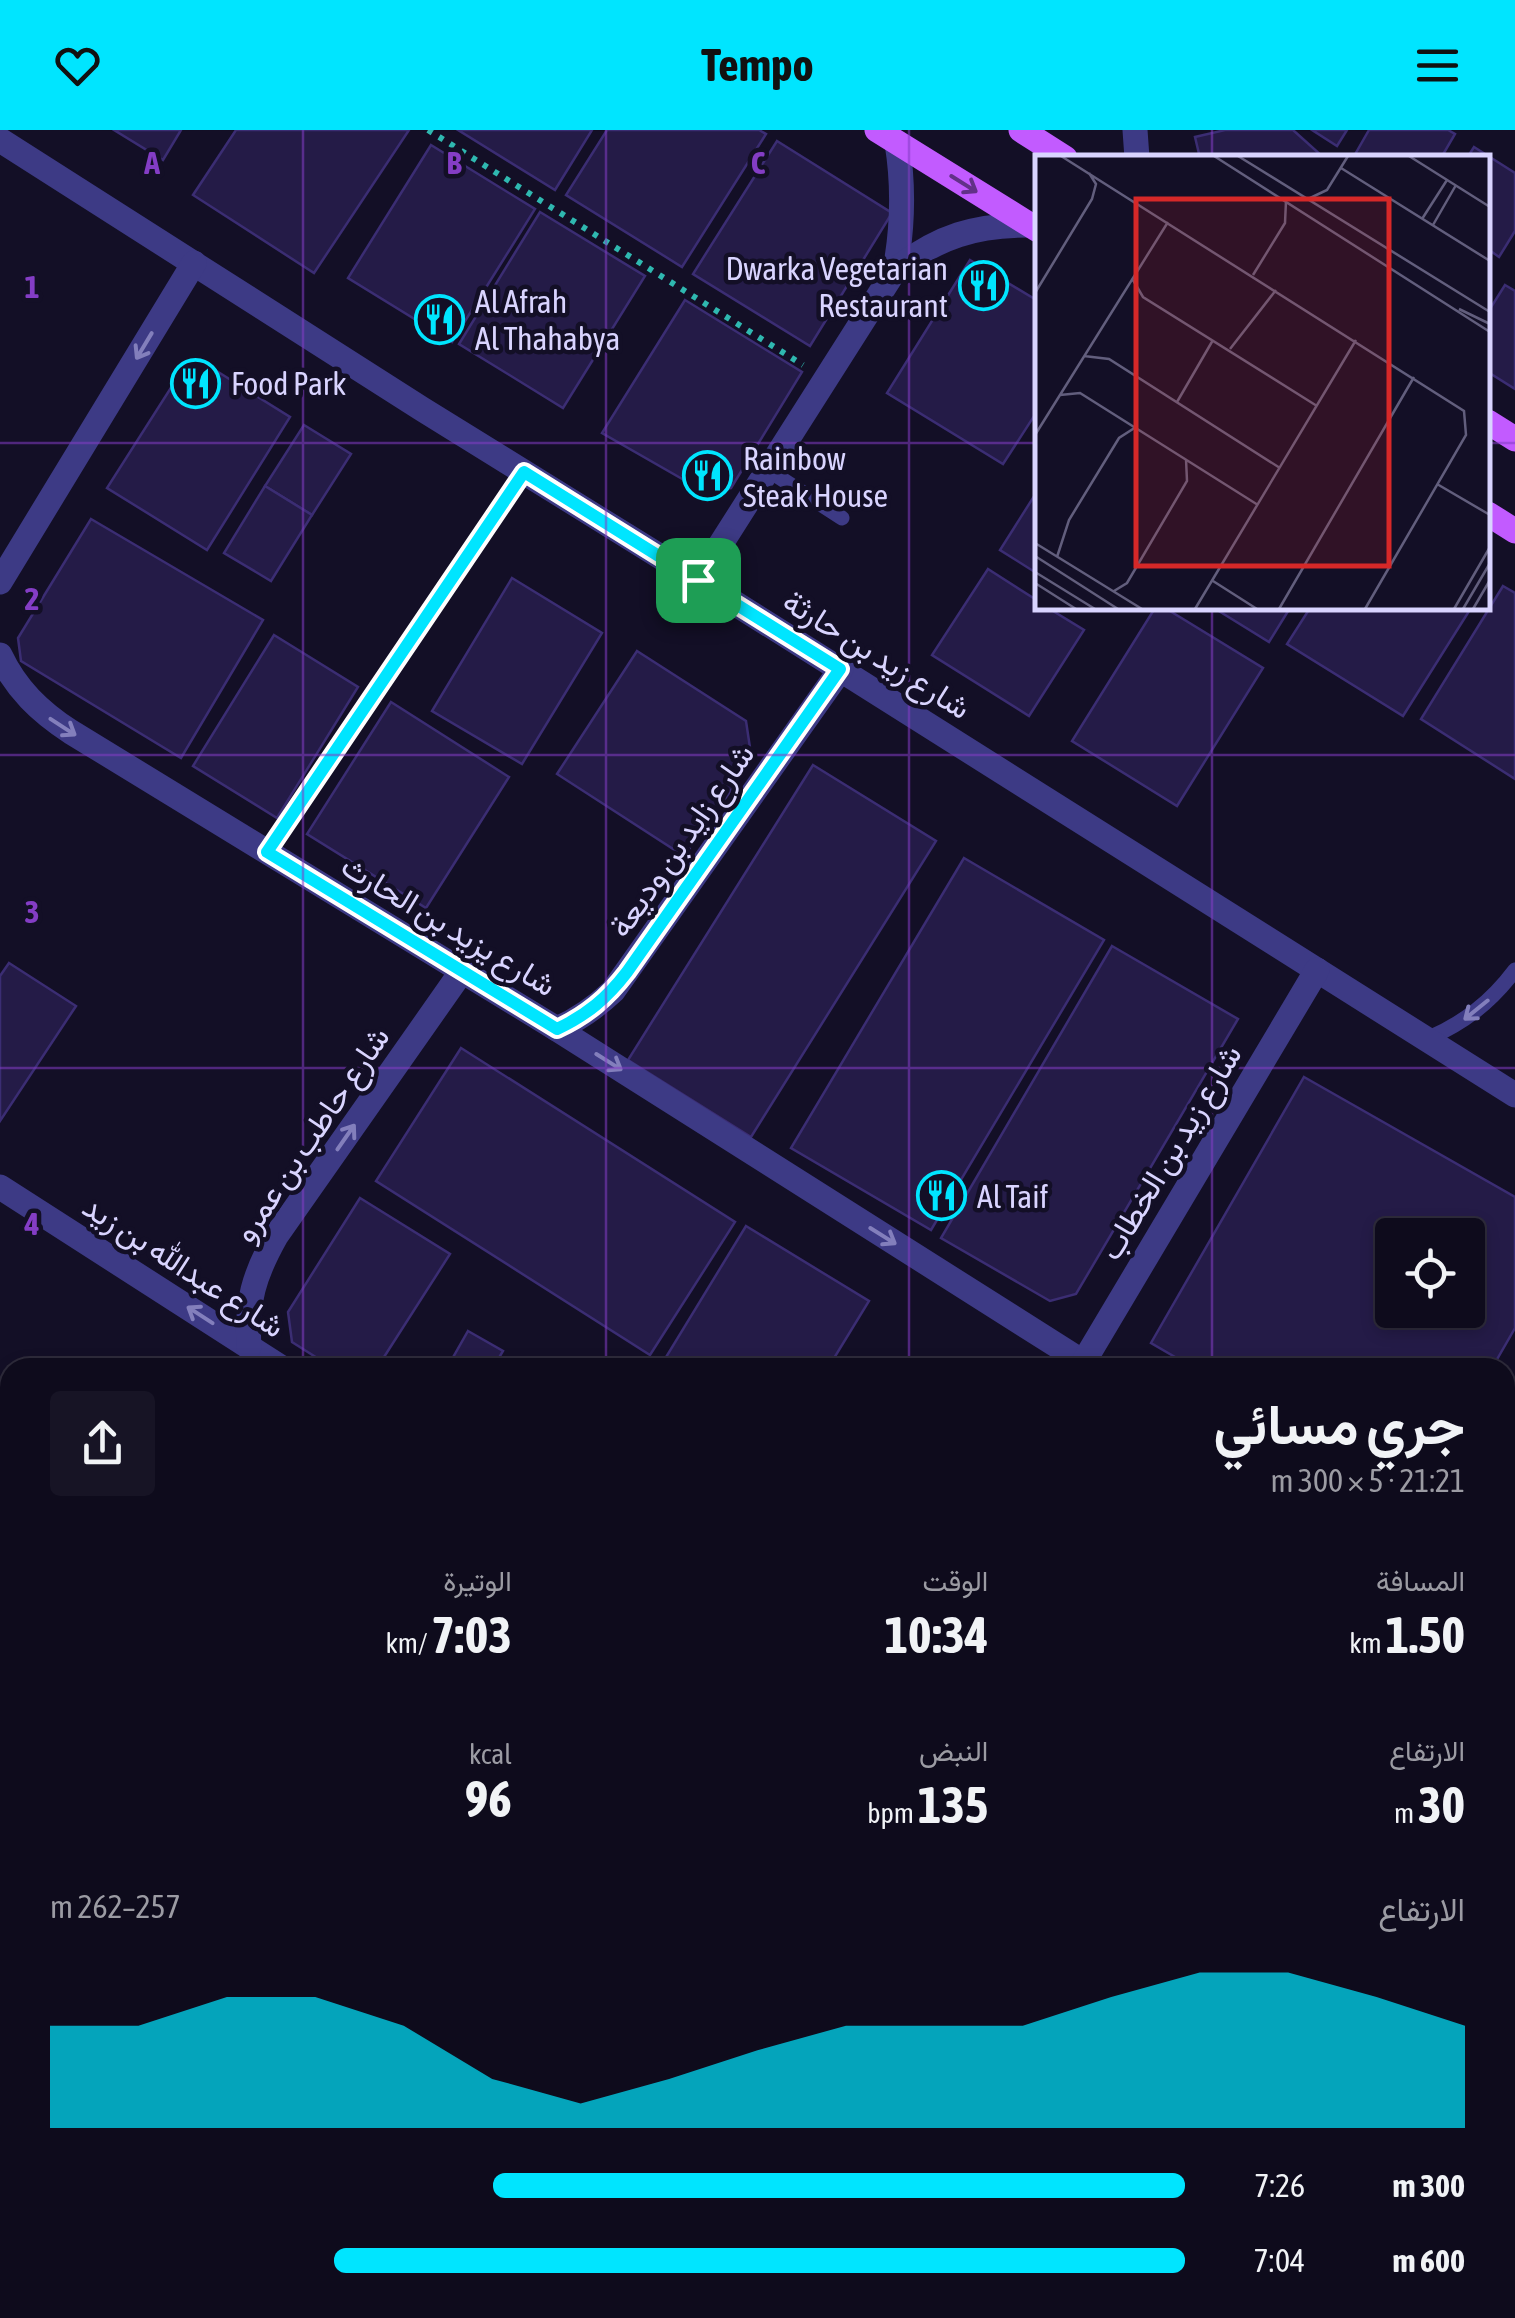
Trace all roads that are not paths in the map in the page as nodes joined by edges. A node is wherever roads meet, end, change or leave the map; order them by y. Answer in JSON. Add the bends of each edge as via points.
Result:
{"nodes":[{"id":1,"x":1022,"y":130,"type":"edge"},
{"id":2,"x":1135,"y":130,"type":"edge"},
{"id":3,"x":887,"y":136,"type":"edge"},
{"id":4,"x":0,"y":140,"type":"edge"},
{"id":5,"x":1060,"y":155,"type":"edge"},
{"id":6,"x":1137,"y":155,"type":"edge"},
{"id":7,"x":1034,"y":227,"type":"edge"},
{"id":8,"x":194,"y":263,"type":"junction"},
{"id":9,"x":895,"y":270,"type":"junction"},
{"id":10,"x":1490,"y":423,"type":"edge"},
{"id":11,"x":1515,"y":439,"type":"edge"},
{"id":12,"x":768,"y":470,"type":"junction"},
{"id":13,"x":1490,"y":515,"type":"edge"},
{"id":14,"x":842,"y":518,"type":"dead end"},
{"id":15,"x":1515,"y":531,"type":"edge"},
{"id":16,"x":698,"y":580,"type":"junction"},
{"id":17,"x":0,"y":582,"type":"edge"},
{"id":18,"x":0,"y":655,"type":"edge"},
{"id":19,"x":840,"y":669,"type":"junction"},
{"id":20,"x":1317,"y":970,"type":"junction"},
{"id":21,"x":1515,"y":970,"type":"edge"},
{"id":22,"x":462,"y":971,"type":"junction"},
{"id":23,"x":557,"y":1029,"type":"junction"},
{"id":24,"x":1427,"y":1039,"type":"junction"},
{"id":25,"x":1515,"y":1095,"type":"edge"},
{"id":26,"x":0,"y":1187,"type":"edge"},
{"id":27,"x":249,"y":1347,"type":"junction"},
{"id":28,"x":266,"y":1358,"type":"edge"},
{"id":29,"x":1070,"y":1358,"type":"edge"},
{"id":30,"x":1085,"y":1358,"type":"edge"}],
"edges":[{"from":1,"to":5,"type":"main road"},
{"from":2,"to":6,"type":"street"},
{"from":3,"to":7,"type":"main road","one_way":true},
{"from":3,"to":9,"type":"street","via":[[903,194]]},
{"from":4,"to":8,"type":"street","name":"شارع زيد بن حارثة"},
{"from":7,"to":9,"type":"street","via":[[958,234]]},
{"from":8,"to":16,"type":"street","name":"شارع زيد بن حارثة"},
{"from":8,"to":17,"type":"street","one_way":true},
{"from":9,"to":12,"type":"street"},
{"from":10,"to":11,"type":"main road"},
{"from":12,"to":14,"type":"lane"},
{"from":12,"to":16,"type":"street"},
{"from":13,"to":15,"type":"main road"},
{"from":16,"to":19,"type":"street","name":"شارع زيد بن حارثة"},
{"from":18,"to":22,"type":"street","name":"شارع يزيد بن الحارث","one_way":true,"via":[[44,715]]},
{"from":19,"to":20,"type":"street","name":"شارع زيد بن حارثة"},
{"from":19,"to":23,"type":"street","name":"شارع زايد بن وديعة","via":[[620,982],[597,1006]]},
{"from":20,"to":24,"type":"street","name":"شارع زيد بن حارثة"},
{"from":20,"to":30,"type":"street","name":"شارع زيد بن الخطاب"},
{"from":21,"to":24,"type":"lane","one_way":true,"via":[[1475,1013]]},
{"from":22,"to":23,"type":"street","name":"شارع يزيد بن الحارث"},
{"from":27,"to":22,"type":"street","name":"شارع حاطب بن عمرو","one_way":true,"via":[[252,1288],[276,1236]]},
{"from":23,"to":29,"type":"street","name":"شارع يزيد بن الحارث","one_way":true},
{"from":24,"to":25,"type":"street","name":"شارع زيد بن حارثة"},
{"from":27,"to":26,"type":"street","name":"شارع عبدالله بن زيد","one_way":true},
{"from":27,"to":28,"type":"street","name":"شارع عبدالله بن زيد"}]}
